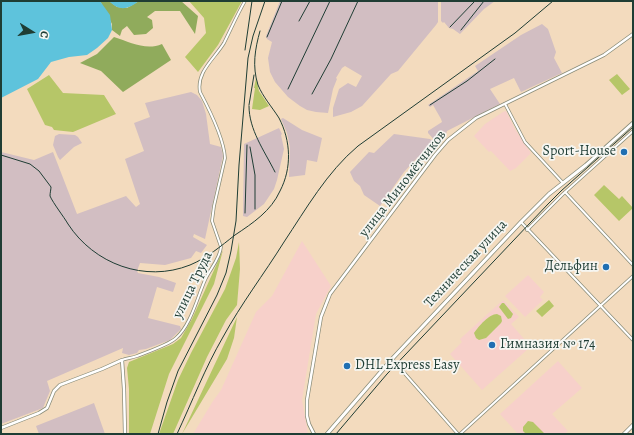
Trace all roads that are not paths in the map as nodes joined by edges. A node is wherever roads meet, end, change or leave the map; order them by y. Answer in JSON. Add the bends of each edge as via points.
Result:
{"nodes":[{"id":1,"x":245,"y":1,"type":"edge"},
{"id":2,"x":633,"y":34,"type":"edge"},
{"id":3,"x":505,"y":104,"type":"junction"},
{"id":4,"x":633,"y":123,"type":"edge"},
{"id":5,"x":633,"y":131,"type":"edge"},
{"id":6,"x":563,"y":184,"type":"junction"},
{"id":7,"x":565,"y":192,"type":"junction"},
{"id":8,"x":521,"y":222,"type":"junction"},
{"id":9,"x":527,"y":230,"type":"junction"},
{"id":10,"x":633,"y":266,"type":"edge"},
{"id":11,"x":633,"y":276,"type":"edge"},
{"id":12,"x":600,"y":306,"type":"junction"},
{"id":13,"x":633,"y":340,"type":"edge"},
{"id":14,"x":392,"y":359,"type":"junction"},
{"id":15,"x":122,"y":360,"type":"junction"},
{"id":16,"x":633,"y":425,"type":"edge"},
{"id":17,"x":1,"y":428,"type":"edge"},
{"id":18,"x":125,"y":434,"type":"edge"},
{"id":19,"x":314,"y":434,"type":"edge"},
{"id":20,"x":327,"y":434,"type":"edge"},
{"id":21,"x":459,"y":434,"type":"edge"},
{"id":22,"x":624,"y":434,"type":"edge"}],
"edges":[{"from":1,"to":15,"type":"street","name":"улица Труда","via":[[224,43],[199,83],[200,92],[219,133],[225,153],[212,221],[221,250],[184,328],[175,339]]},
{"from":2,"to":3,"type":"street","name":"улица Миномётчиков","via":[[604,55]]},
{"from":3,"to":6,"type":"street","via":[[525,142]]},
{"from":3,"to":19,"type":"street","name":"улица Миномётчиков","via":[[476,118],[448,140],[330,294],[321,317],[307,400],[307,416]]},
{"from":4,"to":6,"type":"main road","name":"Техническая улица"},
{"from":5,"to":7,"type":"street"},
{"from":6,"to":8,"type":"main road","name":"Техническая улица","via":[[548,194]]},
{"from":7,"to":9,"type":"street"},
{"from":7,"to":10,"type":"street"},
{"from":8,"to":9,"type":"street"},
{"from":8,"to":14,"type":"main road","name":"Техническая улица"},
{"from":9,"to":12,"type":"street"},
{"from":11,"to":12,"type":"street"},
{"from":12,"to":13,"type":"street"},
{"from":12,"to":21,"type":"street"},
{"from":14,"to":20,"type":"main road","name":"Техническая улица"},
{"from":14,"to":21,"type":"street"},
{"from":15,"to":17,"type":"street","via":[[60,385],[54,391],[47,408]]},
{"from":15,"to":18,"type":"street"},
{"from":16,"to":22,"type":"main road"}]}
